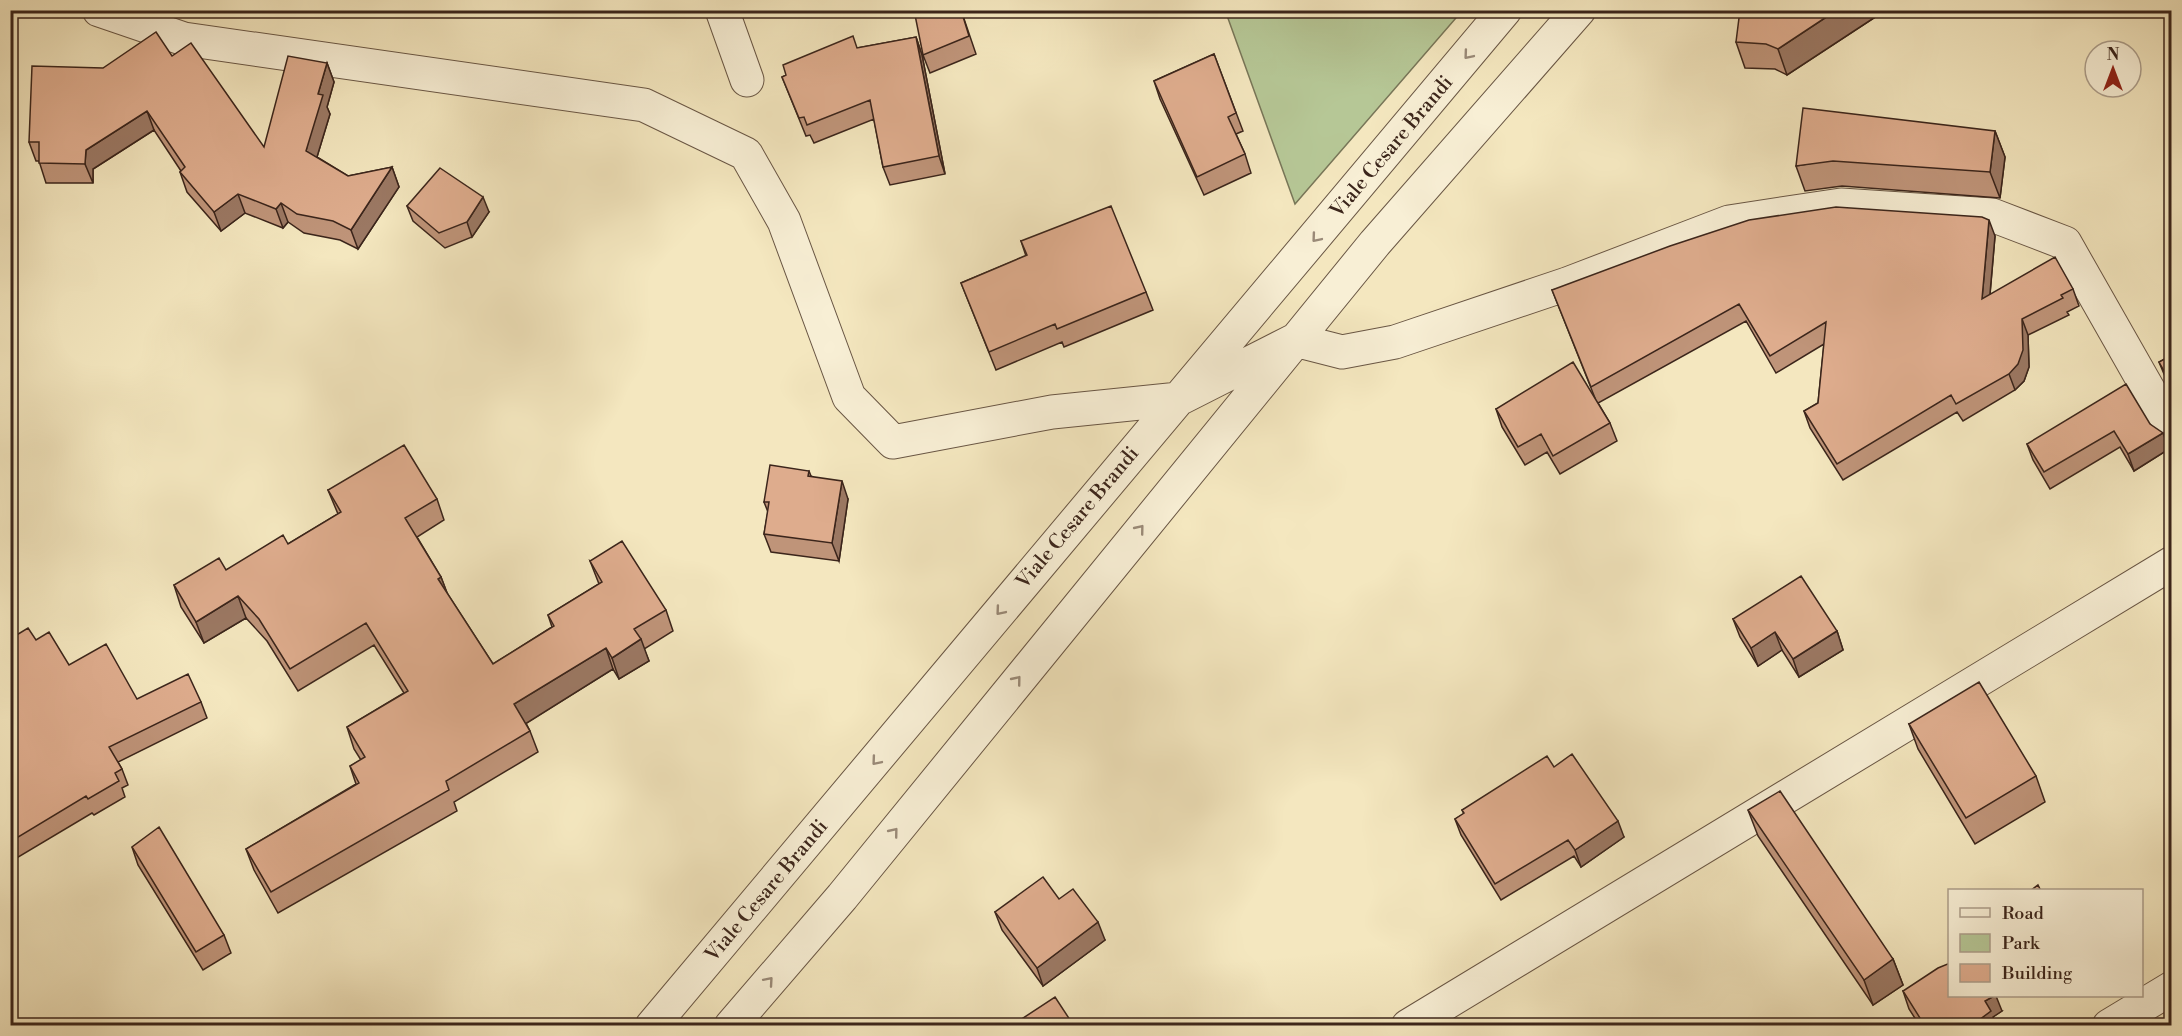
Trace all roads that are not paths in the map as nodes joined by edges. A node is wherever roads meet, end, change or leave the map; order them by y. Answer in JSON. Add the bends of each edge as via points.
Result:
{"nodes":[{"id":1,"x":99,"y":10,"type":"edge"},
{"id":2,"x":722,"y":10,"type":"edge"},
{"id":3,"x":1505,"y":10,"type":"edge"},
{"id":4,"x":1580,"y":10,"type":"edge"},
{"id":5,"x":747,"y":80,"type":"dead end"},
{"id":6,"x":1295,"y":340,"type":"junction"},
{"id":7,"x":1179,"y":399,"type":"junction"},
{"id":8,"x":2172,"y":431,"type":"edge"},
{"id":9,"x":2172,"y":563,"type":"edge"},
{"id":10,"x":2172,"y":988,"type":"edge"},
{"id":11,"x":652,"y":1026,"type":"edge"},
{"id":12,"x":731,"y":1026,"type":"edge"},
{"id":13,"x":1408,"y":1026,"type":"edge"},
{"id":14,"x":2109,"y":1026,"type":"edge"}],
"edges":[{"from":1,"to":7,"type":"street","via":[[184,39],[644,105],[746,154],[784,221],[849,397],[892,442],[1052,412]]},
{"from":2,"to":5,"type":"street"},
{"from":3,"to":7,"type":"street","name":"Viale Cesare Brandi","one_way":true},
{"from":4,"to":6,"type":"street"},
{"from":6,"to":7,"type":"street"},
{"from":6,"to":8,"type":"street","via":[[1342,352],[1395,342],[1567,284],[1729,222],[1841,205],[1992,215],[2066,243]]},
{"from":12,"to":6,"type":"street","one_way":true,"via":[[842,897]]},
{"from":7,"to":11,"type":"street","name":"Viale Cesare Brandi","one_way":true},
{"from":9,"to":13,"type":"street"},
{"from":10,"to":14,"type":"street"}]}
